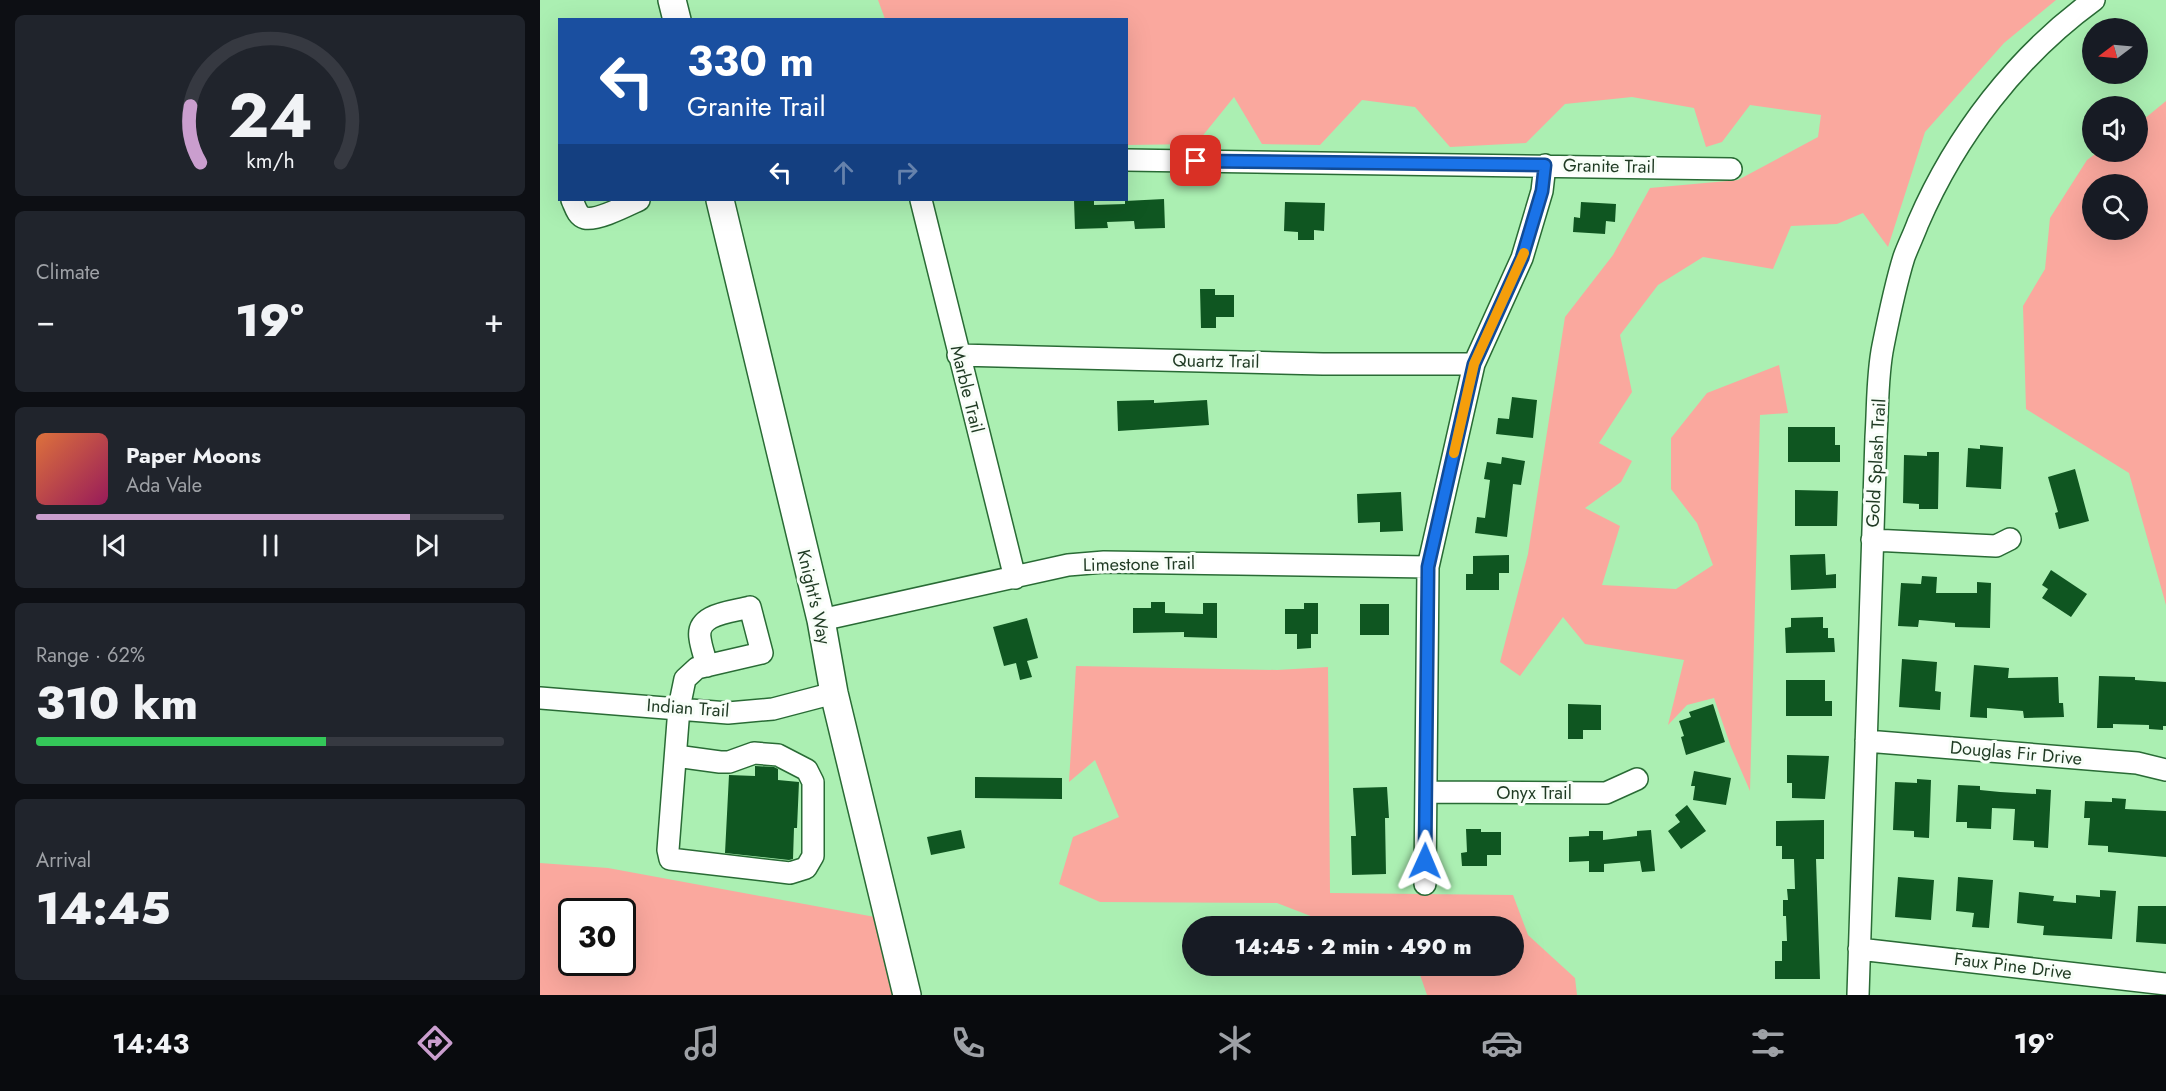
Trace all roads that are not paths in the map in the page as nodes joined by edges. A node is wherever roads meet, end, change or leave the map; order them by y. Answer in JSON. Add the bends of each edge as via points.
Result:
{"nodes":[{"id":1,"x":672,"y":0,"type":"edge"},
{"id":2,"x":2094,"y":0,"type":"edge"},
{"id":3,"x":676,"y":18,"type":"edge"},
{"id":4,"x":1128,"y":160,"type":"edge"},
{"id":5,"x":1545,"y":165,"type":"junction"},
{"id":6,"x":1731,"y":169,"type":"dead end"},
{"id":7,"x":572,"y":201,"type":"edge"},
{"id":8,"x":637,"y":201,"type":"edge"},
{"id":9,"x":720,"y":201,"type":"edge"},
{"id":10,"x":921,"y":201,"type":"edge"},
{"id":11,"x":958,"y":355,"type":"junction"},
{"id":12,"x":1474,"y":364,"type":"junction"},
{"id":13,"x":2010,"y":539,"type":"dead end"},
{"id":14,"x":1872,"y":540,"type":"junction"},
{"id":15,"x":1428,"y":567,"type":"junction"},
{"id":16,"x":1015,"y":578,"type":"junction"},
{"id":17,"x":820,"y":620,"type":"junction"},
{"id":18,"x":707,"y":666,"type":"dead end"},
{"id":19,"x":834,"y":693,"type":"junction"},
{"id":20,"x":540,"y":698,"type":"edge"},
{"id":21,"x":679,"y":708,"type":"junction"},
{"id":22,"x":1866,"y":741,"type":"junction"},
{"id":23,"x":675,"y":756,"type":"junction"},
{"id":24,"x":2166,"y":770,"type":"edge"},
{"id":25,"x":1637,"y":778,"type":"dead end"},
{"id":26,"x":1427,"y":792,"type":"junction"},
{"id":27,"x":1425,"y":884,"type":"dead end"},
{"id":28,"x":1859,"y":949,"type":"junction"},
{"id":29,"x":2166,"y":984,"type":"edge"},
{"id":30,"x":908,"y":995,"type":"edge"},
{"id":31,"x":1858,"y":995,"type":"edge"}],
"edges":[{"from":1,"to":3,"type":"main road"},
{"from":2,"to":14,"type":"street","name":"Gold Splash Trail","via":[[2032,53],[1966,133],[1926,205],[1905,255],[1882,349]]},
{"from":4,"to":5,"type":"street","name":"Granite Trail"},
{"from":5,"to":6,"type":"street","name":"Granite Trail"},
{"from":5,"to":12,"type":"street","via":[[1542,191],[1522,258]]},
{"from":7,"to":8,"type":"street","via":[[577,212],[586,218]]},
{"from":9,"to":17,"type":"main road","name":"Knight's Way"},
{"from":10,"to":11,"type":"street","name":"Marble Trail"},
{"from":11,"to":12,"type":"street","name":"Quartz Trail"},
{"from":11,"to":16,"type":"street","name":"Marble Trail"},
{"from":12,"to":15,"type":"street"},
{"from":13,"to":14,"type":"street","via":[[1996,546]]},
{"from":14,"to":22,"type":"street","name":"Gold Splash Trail"},
{"from":15,"to":16,"type":"street","name":"Limestone Trail","via":[[1104,562],[1068,565]]},
{"from":15,"to":26,"type":"street"},
{"from":16,"to":17,"type":"street","name":"Limestone Trail"},
{"from":17,"to":19,"type":"main road","name":"Knight's Way"},
{"from":18,"to":21,"type":"street","via":[[697,668],[685,679]]},
{"from":19,"to":21,"type":"street","name":"Indian Trail","via":[[773,709],[728,713]]},
{"from":19,"to":30,"type":"main road","name":"Knight's Way"},
{"from":20,"to":21,"type":"street","name":"Indian Trail"},
{"from":21,"to":23,"type":"street"},
{"from":22,"to":24,"type":"street","name":"Douglas Fir Drive","via":[[2137,763]]},
{"from":22,"to":28,"type":"street","name":"Gold Splash Trail"},
{"from":23,"to":23,"type":"street","via":[[670,859],[789,873],[806,868],[813,856],[813,782],[807,770],[778,755],[754,753],[729,762]]},
{"from":25,"to":26,"type":"street","name":"Onyx Trail","via":[[1606,794]]},
{"from":26,"to":27,"type":"street"},
{"from":28,"to":29,"type":"street","name":"Faux Pine Drive"},
{"from":28,"to":31,"type":"street","name":"Gold Splash Trail"}]}
